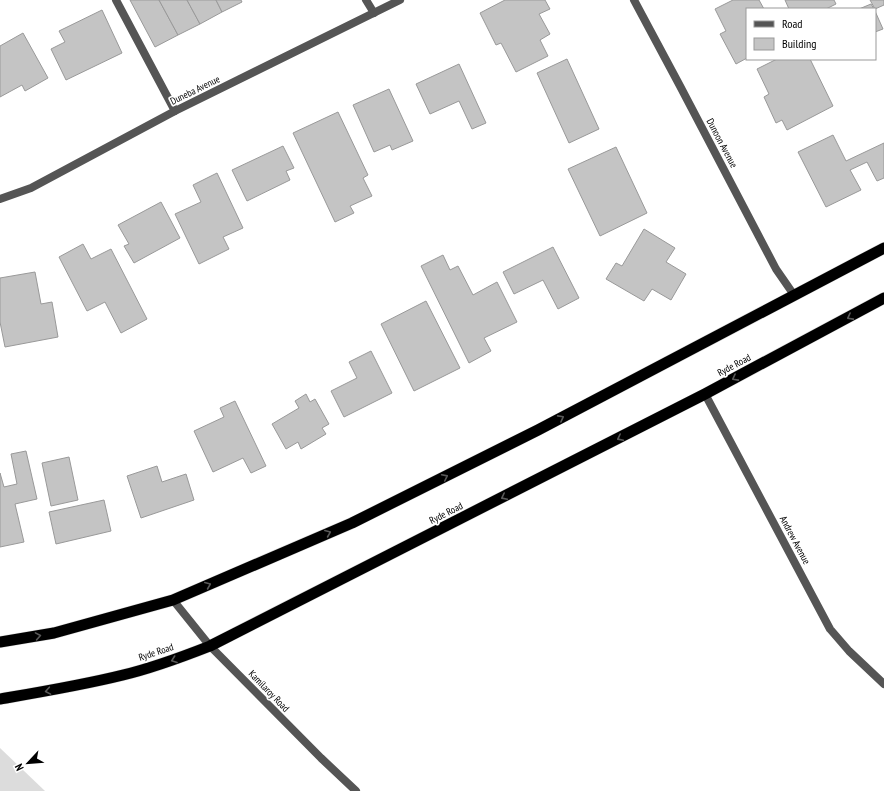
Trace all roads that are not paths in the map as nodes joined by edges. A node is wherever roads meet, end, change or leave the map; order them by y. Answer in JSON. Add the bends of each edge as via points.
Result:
{"nodes":[{"id":1,"x":116,"y":0,"type":"edge"},
{"id":2,"x":366,"y":0,"type":"edge"},
{"id":3,"x":400,"y":0,"type":"edge"},
{"id":4,"x":634,"y":0,"type":"edge"},
{"id":5,"x":374,"y":13,"type":"junction"},
{"id":6,"x":175,"y":111,"type":"junction"},
{"id":7,"x":0,"y":199,"type":"edge"},
{"id":8,"x":884,"y":248,"type":"edge"},
{"id":9,"x":794,"y":295,"type":"junction"},
{"id":10,"x":884,"y":298,"type":"edge"},
{"id":11,"x":705,"y":394,"type":"junction"},
{"id":12,"x":173,"y":600,"type":"junction"},
{"id":13,"x":0,"y":642,"type":"edge"},
{"id":14,"x":210,"y":646,"type":"junction"},
{"id":15,"x":884,"y":684,"type":"edge"},
{"id":16,"x":0,"y":699,"type":"edge"},
{"id":17,"x":356,"y":791,"type":"edge"}],
"edges":[{"from":1,"to":6,"type":"street"},
{"from":2,"to":5,"type":"street"},
{"from":3,"to":5,"type":"street","name":"Duneba Avenue"},
{"from":4,"to":9,"type":"street","name":"Dunoon Avenue","via":[[776,269]]},
{"from":5,"to":6,"type":"street","name":"Duneba Avenue"},
{"from":6,"to":7,"type":"street","name":"Duneba Avenue","via":[[32,188]]},
{"from":8,"to":9,"type":"highway"},
{"from":12,"to":9,"type":"highway","one_way":true,"via":[[352,523],[538,430]]},
{"from":10,"to":11,"type":"highway","name":"Ryde Road","one_way":true},
{"from":11,"to":14,"type":"highway","name":"Ryde Road","one_way":true},
{"from":11,"to":15,"type":"street","name":"Andrew Avenue","via":[[830,629]]},
{"from":13,"to":12,"type":"highway","one_way":true,"via":[[54,633]]},
{"from":12,"to":14,"type":"street","name":"Kamilaroy Road"},
{"from":14,"to":16,"type":"highway","name":"Ryde Road","one_way":true,"via":[[125,675]]},
{"from":14,"to":17,"type":"street","name":"Kamilaroy Road"}]}
